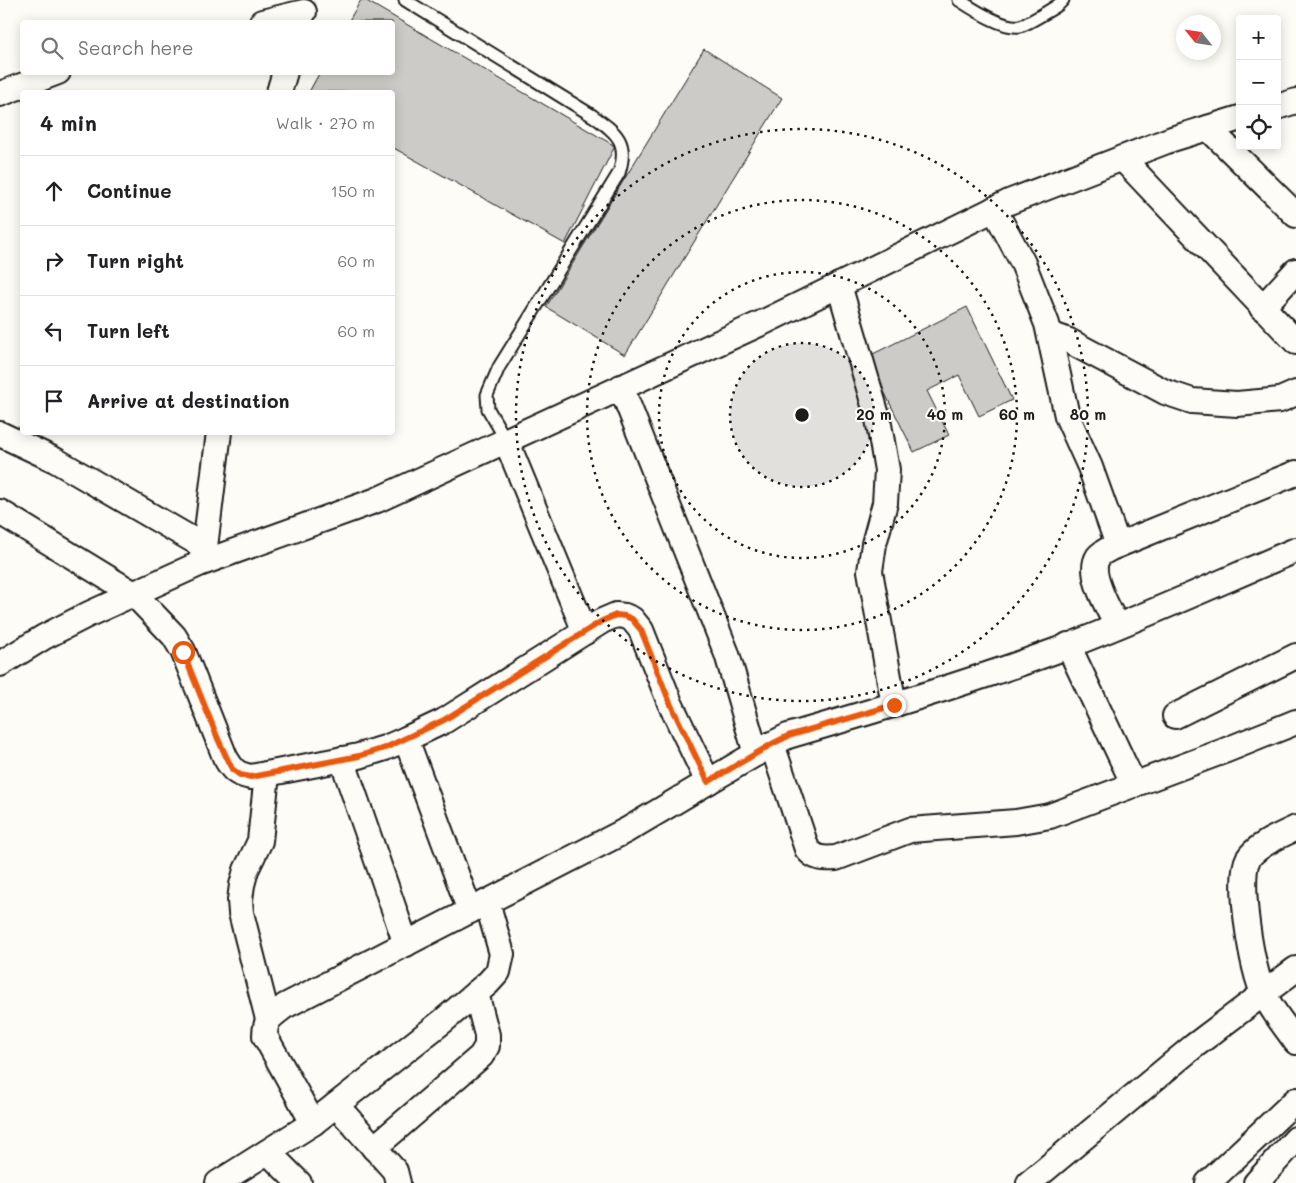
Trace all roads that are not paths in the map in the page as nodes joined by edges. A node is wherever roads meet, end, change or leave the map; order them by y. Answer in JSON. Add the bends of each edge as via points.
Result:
{"nodes":[{"id":1,"x":405,"y":0,"type":"edge"},
{"id":2,"x":959,"y":0,"type":"edge"},
{"id":3,"x":1063,"y":0,"type":"edge"},
{"id":4,"x":304,"y":12,"type":"edge"},
{"id":5,"x":270,"y":20,"type":"edge"},
{"id":6,"x":50,"y":75,"type":"edge"},
{"id":7,"x":284,"y":75,"type":"edge"},
{"id":8,"x":279,"y":90,"type":"edge"},
{"id":9,"x":0,"y":94,"type":"edge"},
{"id":10,"x":1296,"y":101,"type":"edge"},
{"id":11,"x":1281,"y":105,"type":"edge"},
{"id":12,"x":1236,"y":119,"type":"edge"},
{"id":13,"x":1208,"y":128,"type":"junction"},
{"id":14,"x":1122,"y":158,"type":"junction"},
{"id":15,"x":994,"y":209,"type":"junction"},
{"id":16,"x":1296,"y":215,"type":"edge"},
{"id":17,"x":1296,"y":271,"type":"edge"},
{"id":18,"x":839,"y":285,"type":"junction"},
{"id":19,"x":1262,"y":308,"type":"junction"},
{"id":20,"x":1050,"y":334,"type":"junction"},
{"id":21,"x":1296,"y":342,"type":"edge"},
{"id":22,"x":621,"y":388,"type":"junction"},
{"id":23,"x":1296,"y":393,"type":"edge"},
{"id":24,"x":0,"y":435,"type":"edge"},
{"id":25,"x":219,"y":435,"type":"edge"},
{"id":26,"x":506,"y":440,"type":"junction"},
{"id":27,"x":1296,"y":473,"type":"edge"},
{"id":28,"x":0,"y":512,"type":"edge"},
{"id":29,"x":1118,"y":545,"type":"junction"},
{"id":30,"x":1296,"y":550,"type":"edge"},
{"id":31,"x":202,"y":555,"type":"junction"},
{"id":32,"x":134,"y":594,"type":"junction"},
{"id":33,"x":1117,"y":626,"type":"junction"},
{"id":34,"x":585,"y":632,"type":"junction"},
{"id":35,"x":1068,"y":645,"type":"junction"},
{"id":36,"x":1296,"y":656,"type":"edge"},
{"id":37,"x":0,"y":664,"type":"edge"},
{"id":38,"x":894,"y":705,"type":"junction"},
{"id":39,"x":1175,"y":716,"type":"dead end"},
{"id":40,"x":1296,"y":722,"type":"edge"},
{"id":41,"x":406,"y":739,"type":"junction"},
{"id":42,"x":764,"y":749,"type":"junction"},
{"id":43,"x":342,"y":760,"type":"junction"},
{"id":44,"x":267,"y":774,"type":"junction"},
{"id":45,"x":708,"y":782,"type":"junction"},
{"id":46,"x":1134,"y":785,"type":"junction"},
{"id":47,"x":1296,"y":828,"type":"edge"},
{"id":48,"x":479,"y":907,"type":"junction"},
{"id":49,"x":406,"y":944,"type":"junction"},
{"id":50,"x":1296,"y":969,"type":"edge"},
{"id":51,"x":476,"y":993,"type":"junction"},
{"id":52,"x":1263,"y":994,"type":"junction"},
{"id":53,"x":268,"y":1020,"type":"junction"},
{"id":54,"x":1296,"y":1042,"type":"edge"},
{"id":55,"x":1296,"y":1100,"type":"edge"},
{"id":56,"x":336,"y":1105,"type":"junction"},
{"id":57,"x":313,"y":1123,"type":"junction"},
{"id":58,"x":1296,"y":1139,"type":"edge"},
{"id":59,"x":374,"y":1148,"type":"junction"},
{"id":60,"x":268,"y":1152,"type":"junction"},
{"id":61,"x":218,"y":1183,"type":"edge"},
{"id":62,"x":299,"y":1183,"type":"edge"},
{"id":63,"x":398,"y":1183,"type":"edge"},
{"id":64,"x":1029,"y":1183,"type":"edge"},
{"id":65,"x":1208,"y":1183,"type":"edge"},
{"id":66,"x":1256,"y":1183,"type":"edge"}],
"edges":[{"from":1,"to":26,"type":"lane","via":[[593,116],[614,132],[622,148],[619,173],[499,367],[487,395],[488,409]]},
{"from":2,"to":3,"type":"lane","via":[[1001,23],[1020,26]]},
{"from":4,"to":5,"type":"street"},
{"from":6,"to":9,"type":"street"},
{"from":7,"to":8,"type":"street"},
{"from":10,"to":11,"type":"street"},
{"from":12,"to":13,"type":"street"},
{"from":13,"to":14,"type":"street"},
{"from":13,"to":16,"type":"street"},
{"from":14,"to":15,"type":"street"},
{"from":14,"to":19,"type":"street"},
{"from":15,"to":18,"type":"street"},
{"from":15,"to":20,"type":"street","via":[[1023,263]]},
{"from":17,"to":19,"type":"street"},
{"from":18,"to":22,"type":"street"},
{"from":18,"to":38,"type":"street","via":[[878,419],[887,470],[885,503],[870,571]]},
{"from":19,"to":21,"type":"street"},
{"from":20,"to":23,"type":"street","via":[[1070,341],[1165,392],[1192,401],[1238,404],[1280,400]]},
{"from":20,"to":29,"type":"street","via":[[1067,416],[1090,467]]},
{"from":22,"to":26,"type":"street"},
{"from":22,"to":42,"type":"street"},
{"from":24,"to":31,"type":"street","via":[[55,460]]},
{"from":25,"to":31,"type":"street"},
{"from":26,"to":31,"type":"street","via":[[377,500]]},
{"from":26,"to":34,"type":"street"},
{"from":27,"to":29,"type":"street"},
{"from":28,"to":32,"type":"street"},
{"from":29,"to":33,"type":"street","via":[[1100,554],[1094,571]]},
{"from":30,"to":33,"type":"street"},
{"from":31,"to":32,"type":"street"},
{"from":32,"to":37,"type":"street","via":[[44,637]]},
{"from":32,"to":44,"type":"street","via":[[174,636],[183,652],[232,769],[251,777]]},
{"from":33,"to":35,"type":"street"},
{"from":34,"to":41,"type":"street","via":[[444,720]]},
{"from":34,"to":45,"type":"street","via":[[616,615],[632,619],[641,630],[670,703]]},
{"from":35,"to":38,"type":"street"},
{"from":35,"to":46,"type":"street"},
{"from":36,"to":39,"type":"street"},
{"from":38,"to":42,"type":"street","via":[[788,736]]},
{"from":40,"to":46,"type":"street"},
{"from":41,"to":43,"type":"street"},
{"from":41,"to":48,"type":"street"},
{"from":42,"to":45,"type":"street"},
{"from":42,"to":46,"type":"street","via":[[807,849],[823,859],[836,858],[910,830],[1016,822],[1050,816]]},
{"from":43,"to":44,"type":"street"},
{"from":43,"to":49,"type":"street"},
{"from":44,"to":53,"type":"street","via":[[260,841],[246,870],[240,900]]},
{"from":45,"to":48,"type":"street","via":[[627,830]]},
{"from":47,"to":52,"type":"street","via":[[1258,849],[1249,857],[1245,867],[1250,948]]},
{"from":48,"to":49,"type":"street"},
{"from":48,"to":51,"type":"street","via":[[502,954],[498,972]]},
{"from":49,"to":53,"type":"street","via":[[285,1006]]},
{"from":50,"to":52,"type":"street"},
{"from":51,"to":56,"type":"street"},
{"from":51,"to":59,"type":"street","via":[[487,1035],[487,1046],[481,1056]]},
{"from":52,"to":54,"type":"street"},
{"from":52,"to":64,"type":"street","via":[[1194,1046]]},
{"from":53,"to":57,"type":"street","via":[[265,1036]]},
{"from":55,"to":65,"type":"street"},
{"from":56,"to":57,"type":"street"},
{"from":56,"to":59,"type":"street"},
{"from":57,"to":60,"type":"street"},
{"from":58,"to":66,"type":"street"},
{"from":59,"to":63,"type":"street","via":[[394,1171]]},
{"from":60,"to":61,"type":"street"},
{"from":60,"to":62,"type":"street"}]}
